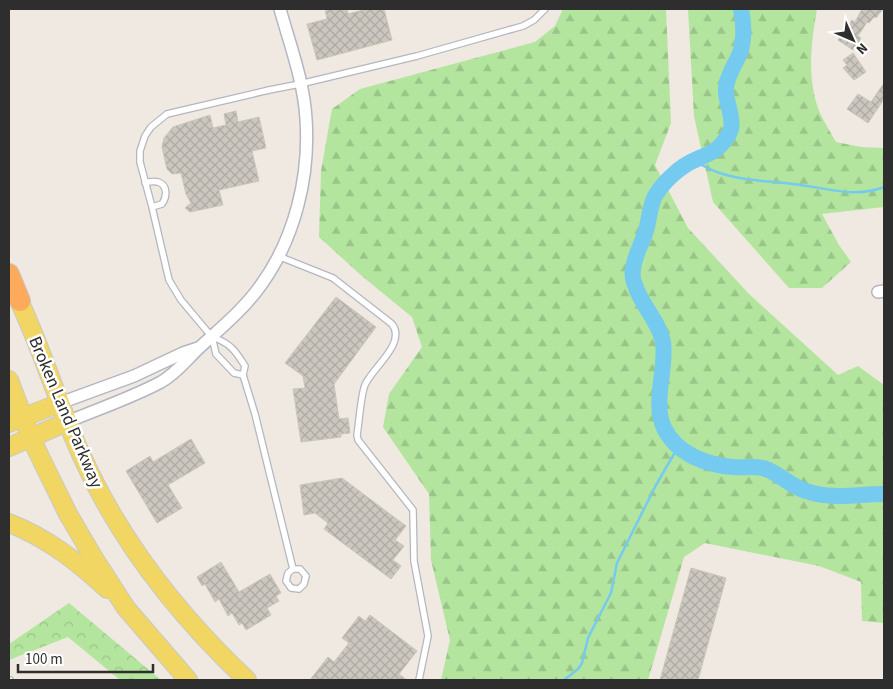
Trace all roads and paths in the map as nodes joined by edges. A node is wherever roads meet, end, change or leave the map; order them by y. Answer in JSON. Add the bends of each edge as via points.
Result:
{"nodes":[{"id":1,"x":280,"y":9,"type":"edge"},
{"id":2,"x":546,"y":9,"type":"edge"},
{"id":3,"x":300,"y":84,"type":"junction"},
{"id":4,"x":145,"y":183,"type":"junction"},
{"id":5,"x":152,"y":207,"type":"junction"},
{"id":6,"x":278,"y":256,"type":"junction"},
{"id":7,"x":9,"y":274,"type":"edge"},
{"id":8,"x":9,"y":278,"type":"edge"},
{"id":9,"x":20,"y":301,"type":"junction"},
{"id":10,"x":212,"y":338,"type":"junction"},
{"id":11,"x":200,"y":348,"type":"junction"},
{"id":12,"x":243,"y":375,"type":"junction"},
{"id":13,"x":9,"y":380,"type":"edge"},
{"id":14,"x":60,"y":404,"type":"junction"},
{"id":15,"x":16,"y":420,"type":"edge"},
{"id":16,"x":67,"y":422,"type":"junction"},
{"id":17,"x":31,"y":438,"type":"junction"},
{"id":18,"x":9,"y":447,"type":"edge"},
{"id":19,"x":9,"y":523,"type":"edge"},
{"id":20,"x":293,"y":569,"type":"dead end"},
{"id":21,"x":126,"y":608,"type":"junction"},
{"id":22,"x":188,"y":680,"type":"edge"},
{"id":23,"x":246,"y":680,"type":"edge"},
{"id":24,"x":419,"y":680,"type":"edge"}],
"edges":[{"from":1,"to":3,"type":"street"},
{"from":2,"to":3,"type":"lane","via":[[523,26]]},
{"from":3,"to":4,"type":"lane","via":[[167,114],[151,127],[142,144],[140,162]]},
{"from":3,"to":6,"type":"street","via":[[306,120],[306,162],[293,221]]},
{"from":4,"to":5,"type":"lane"},
{"from":4,"to":5,"type":"lane","via":[[158,182],[164,186],[166,196],[162,204]]},
{"from":5,"to":10,"type":"lane","via":[[169,280]]},
{"from":6,"to":10,"type":"street","via":[[248,302]]},
{"from":6,"to":24,"type":"lane","via":[[333,278],[396,329],[396,339],[365,385],[357,435],[413,510],[414,560],[428,636]]},
{"from":7,"to":9,"type":"highway"},
{"from":8,"to":9,"type":"main road","name":"Broken Land Parkway"},
{"from":9,"to":14,"type":"main road","name":"Broken Land Parkway"},
{"from":10,"to":11,"type":"street"},
{"from":10,"to":12,"type":"lane","via":[[216,354],[234,373]]},
{"from":10,"to":12,"type":"lane","via":[[226,342],[237,354],[245,366]]},
{"from":11,"to":14,"type":"street"},
{"from":11,"to":16,"type":"street","via":[[177,371],[161,381]]},
{"from":12,"to":20,"type":"lane"},
{"from":13,"to":15,"type":"main road"},
{"from":14,"to":15,"type":"main road"},
{"from":14,"to":16,"type":"main road","name":"Broken Land Parkway"},
{"from":15,"to":17,"type":"main road"},
{"from":16,"to":17,"type":"main road"},
{"from":16,"to":23,"type":"main road","name":"Broken Land Parkway","via":[[102,497],[128,540],[177,606]]},
{"from":17,"to":18,"type":"main road"},
{"from":17,"to":21,"type":"main road","via":[[68,514]]},
{"from":19,"to":21,"type":"main road","via":[[49,542],[72,558]]},
{"from":21,"to":22,"type":"main road"}]}
